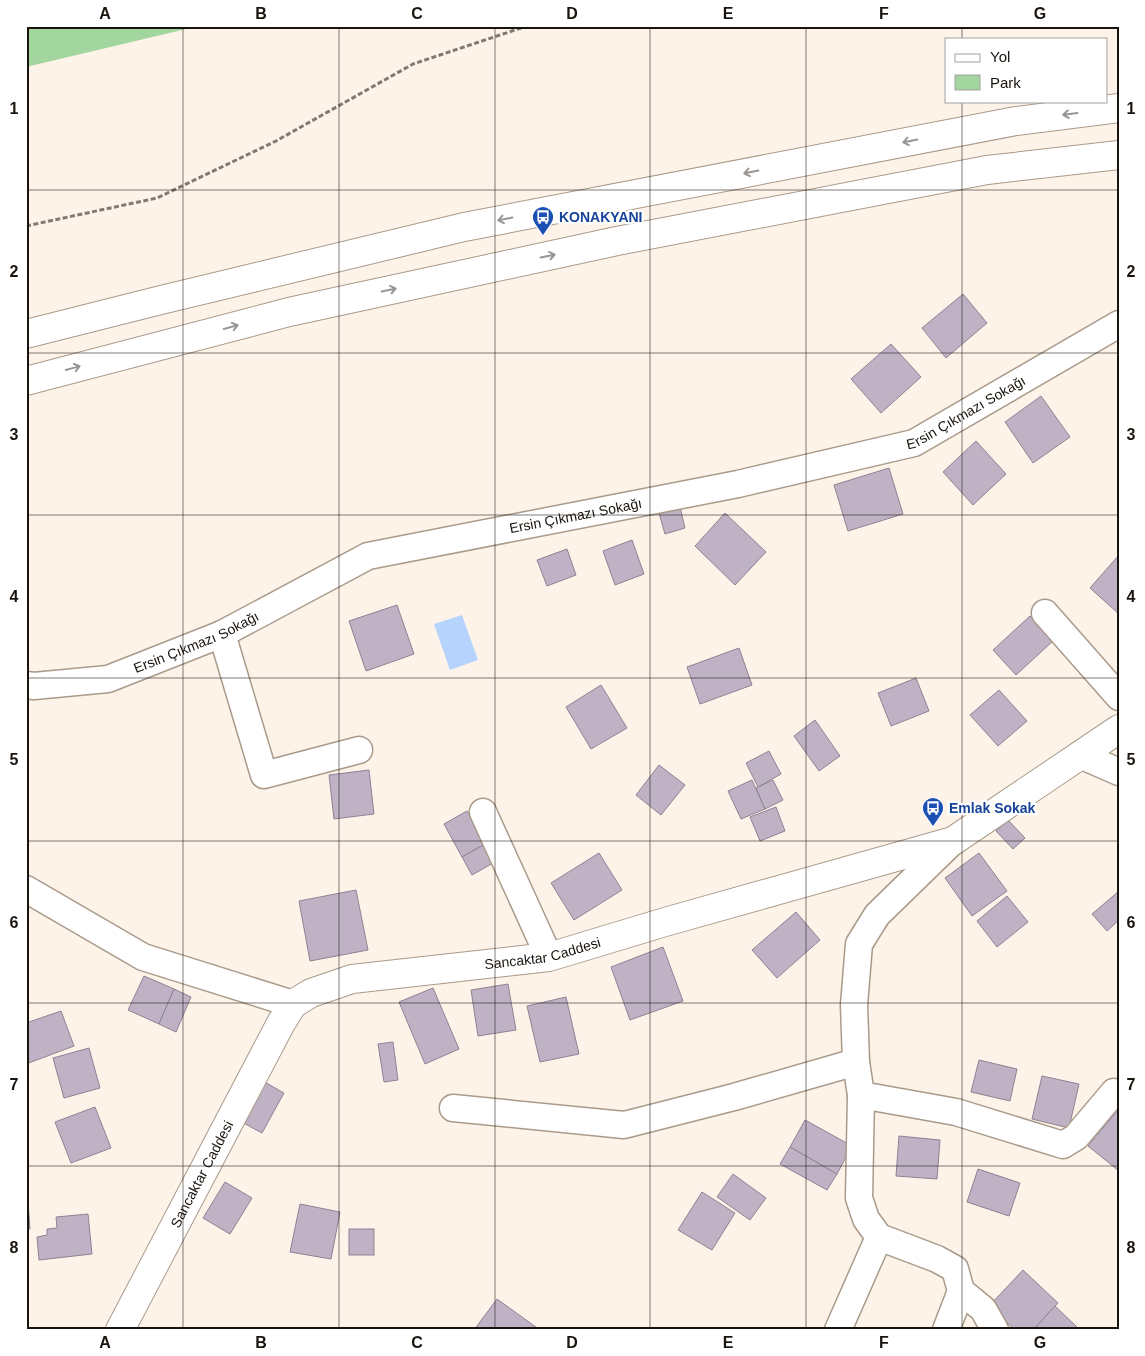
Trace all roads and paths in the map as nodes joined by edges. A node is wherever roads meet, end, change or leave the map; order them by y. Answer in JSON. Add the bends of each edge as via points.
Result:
{"nodes":[{"id":1,"x":527,"y":26,"type":"edge"},
{"id":2,"x":1119,"y":108,"type":"edge"},
{"id":3,"x":1119,"y":155,"type":"edge"},
{"id":4,"x":26,"y":226,"type":"edge"},
{"id":5,"x":1119,"y":324,"type":"edge"},
{"id":6,"x":26,"y":334,"type":"edge"},
{"id":7,"x":26,"y":381,"type":"edge"},
{"id":8,"x":1045,"y":613,"type":"dead end"},
{"id":9,"x":222,"y":634,"type":"junction"},
{"id":10,"x":26,"y":685,"type":"edge"},
{"id":11,"x":1119,"y":697,"type":"edge"},
{"id":12,"x":1119,"y":729,"type":"edge"},
{"id":13,"x":359,"y":750,"type":"dead end"},
{"id":14,"x":1080,"y":755,"type":"junction"},
{"id":15,"x":1119,"y":772,"type":"edge"},
{"id":16,"x":483,"y":812,"type":"dead end"},
{"id":17,"x":953,"y":841,"type":"junction"},
{"id":18,"x":26,"y":889,"type":"edge"},
{"id":19,"x":549,"y":957,"type":"junction"},
{"id":20,"x":293,"y":1004,"type":"junction"},
{"id":21,"x":856,"y":1062,"type":"junction"},
{"id":22,"x":1114,"y":1092,"type":"dead end"},
{"id":23,"x":861,"y":1095,"type":"junction"},
{"id":24,"x":453,"y":1108,"type":"dead end"},
{"id":25,"x":879,"y":1237,"type":"junction"},
{"id":26,"x":961,"y":1291,"type":"junction"},
{"id":27,"x":120,"y":1330,"type":"edge"},
{"id":28,"x":838,"y":1330,"type":"edge"},
{"id":29,"x":946,"y":1330,"type":"edge"},
{"id":30,"x":995,"y":1330,"type":"edge"}],
"edges":[{"from":1,"to":4,"type":"path","via":[[413,64],[276,141],[157,198]]},
{"from":2,"to":6,"type":"main road","one_way":true,"via":[[1016,121],[464,227]]},
{"from":7,"to":3,"type":"main road","one_way":true,"via":[[289,312],[617,240],[987,170]]},
{"from":5,"to":9,"type":"street","name":"Ersin Çıkmazı Sokağı","via":[[914,443],[738,484],[368,556]]},
{"from":8,"to":11,"type":"street"},
{"from":9,"to":10,"type":"street","name":"Ersin Çıkmazı Sokağı","via":[[108,679]]},
{"from":9,"to":13,"type":"street","via":[[264,775]]},
{"from":12,"to":14,"type":"main road","name":"Sancaktar Caddesi"},
{"from":14,"to":15,"type":"street"},
{"from":14,"to":17,"type":"main road","name":"Sancaktar Caddesi"},
{"from":16,"to":19,"type":"street"},
{"from":17,"to":19,"type":"main road","name":"Sancaktar Caddesi"},
{"from":17,"to":21,"type":"street","via":[[877,915],[859,944],[854,1004]]},
{"from":18,"to":20,"type":"street","via":[[143,957]]},
{"from":19,"to":20,"type":"main road","name":"Sancaktar Caddesi","via":[[352,979],[311,993]]},
{"from":20,"to":27,"type":"main road","name":"Sancaktar Caddesi"},
{"from":21,"to":23,"type":"street"},
{"from":21,"to":24,"type":"street","via":[[624,1125]]},
{"from":22,"to":23,"type":"street","via":[[1076,1137],[1063,1146],[956,1112]]},
{"from":23,"to":25,"type":"street","via":[[859,1198],[866,1219]]},
{"from":25,"to":26,"type":"street","via":[[938,1259],[955,1269]]},
{"from":25,"to":28,"type":"street"},
{"from":26,"to":29,"type":"street"},
{"from":26,"to":30,"type":"street","via":[[983,1309]]}]}
